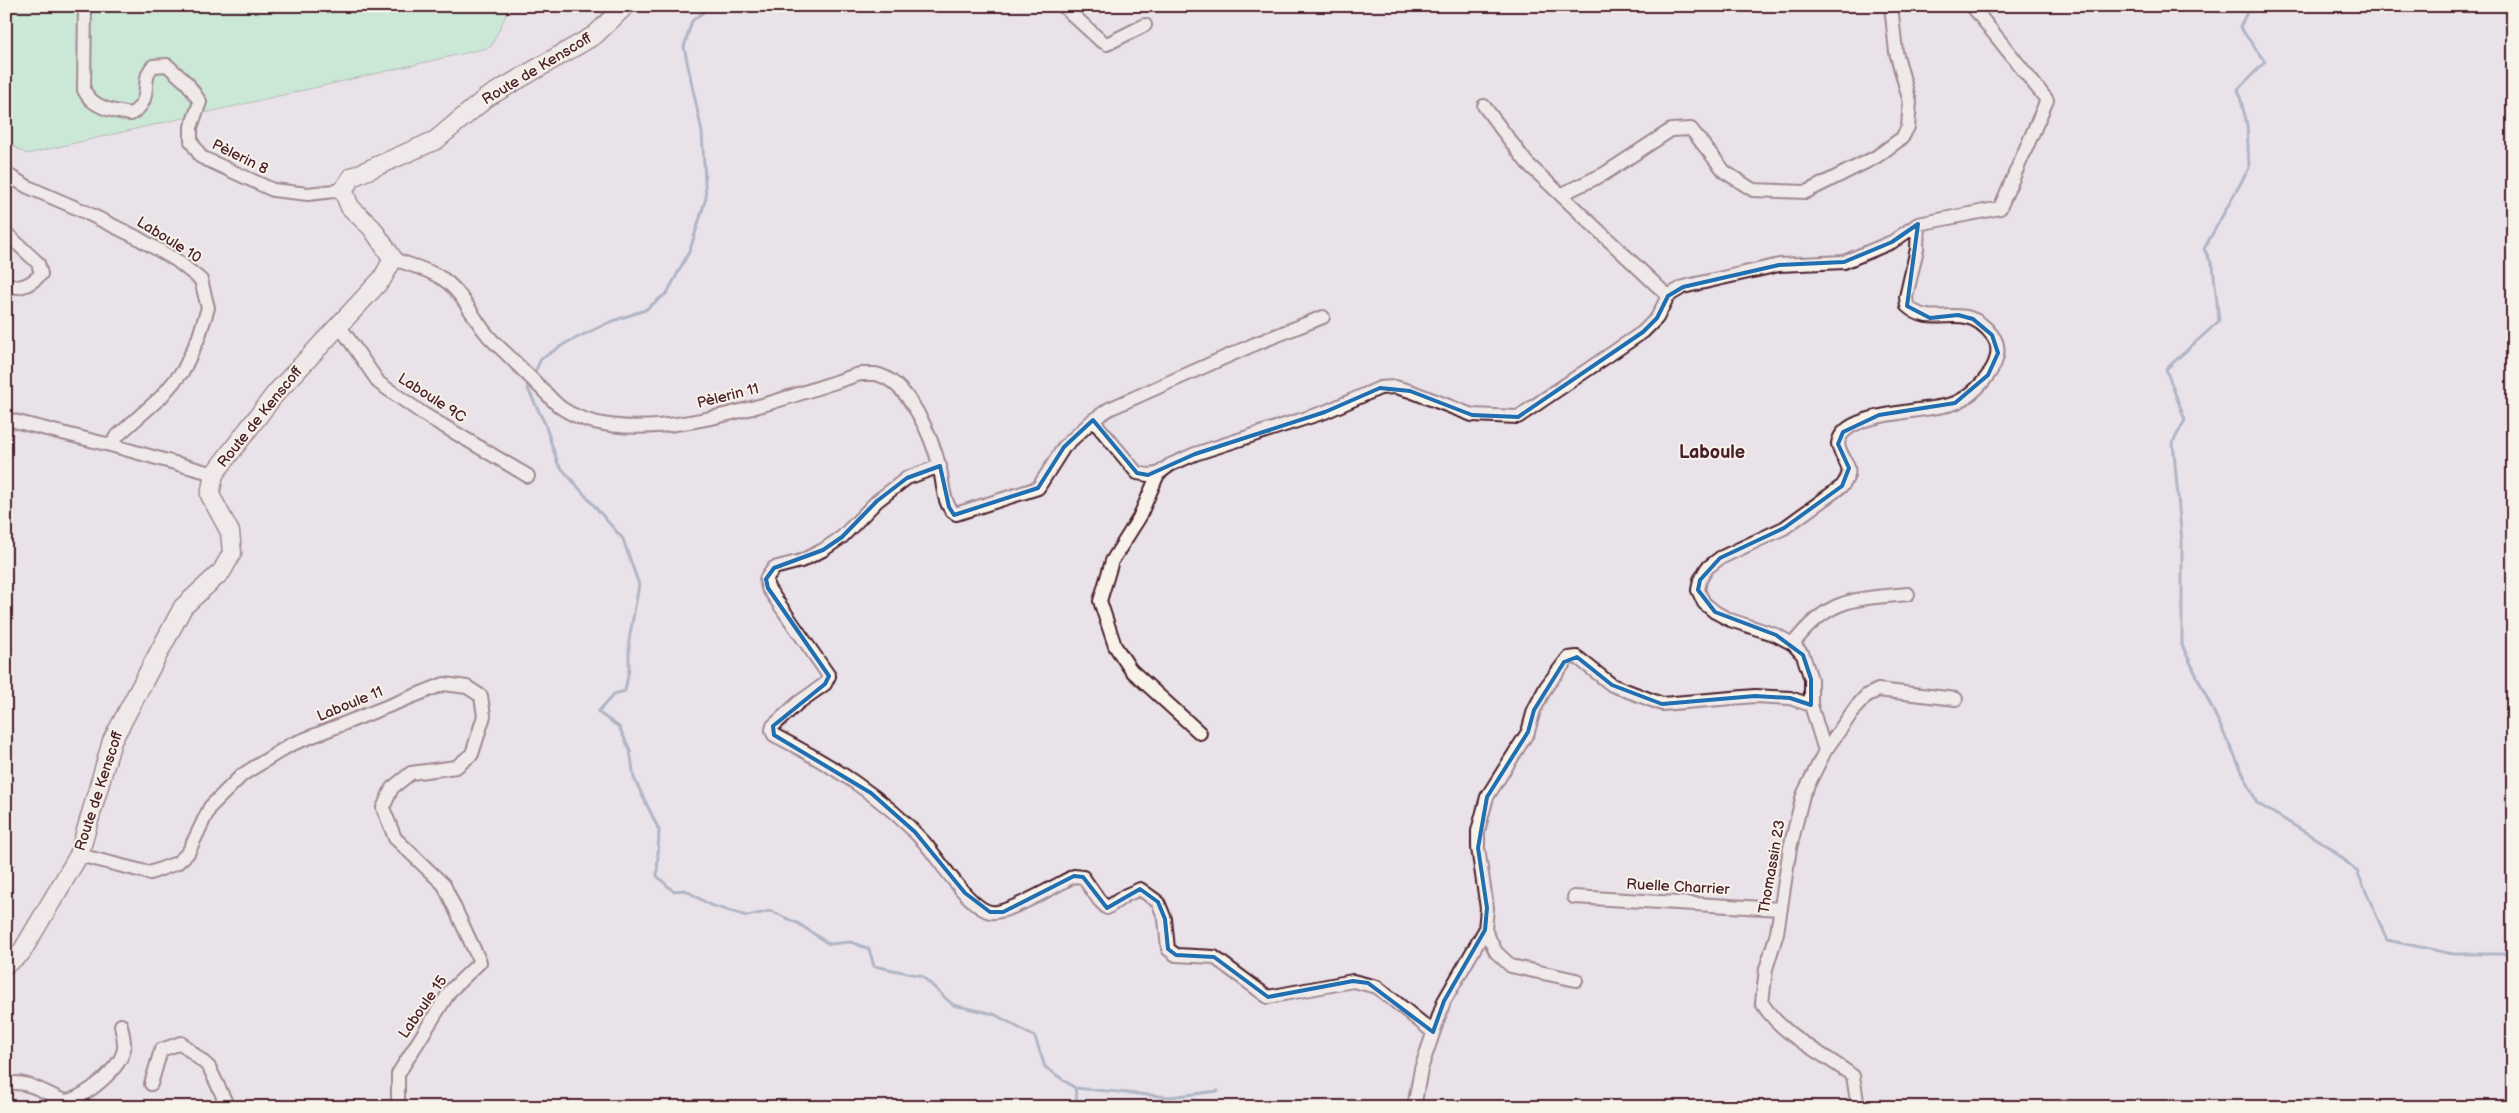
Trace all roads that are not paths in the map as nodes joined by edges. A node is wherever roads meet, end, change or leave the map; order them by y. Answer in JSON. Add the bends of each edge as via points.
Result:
{"nodes":[{"id":1,"x":85,"y":6,"type":"edge"},
{"id":2,"x":625,"y":6,"type":"edge"},
{"id":3,"x":1062,"y":6,"type":"edge"},
{"id":4,"x":1891,"y":6,"type":"edge"},
{"id":5,"x":1972,"y":6,"type":"edge"},
{"id":6,"x":1145,"y":25,"type":"dead end"},
{"id":7,"x":1484,"y":106,"type":"dead end"},
{"id":8,"x":6,"y":174,"type":"edge"},
{"id":9,"x":343,"y":190,"type":"junction"},
{"id":10,"x":1562,"y":194,"type":"junction"},
{"id":11,"x":1918,"y":224,"type":"junction"},
{"id":12,"x":6,"y":233,"type":"edge"},
{"id":13,"x":394,"y":259,"type":"junction"},
{"id":14,"x":6,"y":282,"type":"edge"},
{"id":15,"x":1668,"y":296,"type":"junction"},
{"id":16,"x":1323,"y":317,"type":"dead end"},
{"id":17,"x":339,"y":325,"type":"junction"},
{"id":18,"x":6,"y":419,"type":"edge"},
{"id":19,"x":1093,"y":420,"type":"junction"},
{"id":20,"x":114,"y":446,"type":"junction"},
{"id":21,"x":940,"y":466,"type":"junction"},
{"id":22,"x":214,"y":474,"type":"junction"},
{"id":23,"x":1158,"y":474,"type":"junction"},
{"id":24,"x":528,"y":476,"type":"dead end"},
{"id":25,"x":1908,"y":594,"type":"dead end"},
{"id":26,"x":1793,"y":644,"type":"junction"},
{"id":27,"x":1956,"y":699,"type":"dead end"},
{"id":28,"x":1811,"y":705,"type":"junction"},
{"id":29,"x":1200,"y":732,"type":"dead end"},
{"id":30,"x":1825,"y":751,"type":"junction"},
{"id":31,"x":395,"y":838,"type":"joint"},
{"id":32,"x":80,"y":855,"type":"junction"},
{"id":33,"x":1574,"y":897,"type":"dead end"},
{"id":34,"x":1780,"y":909,"type":"junction"},
{"id":35,"x":1485,"y":930,"type":"junction"},
{"id":36,"x":6,"y":964,"type":"edge"},
{"id":37,"x":1576,"y":980,"type":"dead end"},
{"id":38,"x":121,"y":1025,"type":"dead end"},
{"id":39,"x":1433,"y":1032,"type":"junction"},
{"id":40,"x":6,"y":1084,"type":"edge"},
{"id":41,"x":151,"y":1084,"type":"dead end"},
{"id":42,"x":228,"y":1107,"type":"edge"},
{"id":43,"x":398,"y":1107,"type":"edge"},
{"id":44,"x":1414,"y":1107,"type":"edge"},
{"id":45,"x":1858,"y":1107,"type":"edge"}],
"edges":[{"from":1,"to":9,"type":"street","name":"Pèlerin 8","via":[[84,90],[88,99],[97,105],[131,114],[144,102],[149,70],[153,66],[167,65],[188,84],[200,102],[191,127],[191,141],[201,157],[273,190],[308,194]]},
{"from":2,"to":9,"type":"main road","name":"Route de Kenscoff","via":[[595,35],[486,98],[436,140],[352,177]]},
{"from":3,"to":6,"type":"street","via":[[1107,44]]},
{"from":4,"to":10,"type":"street","via":[[1896,52],[1910,102],[1908,127],[1902,138],[1876,157],[1806,192],[1753,190],[1725,172],[1691,129],[1670,130],[1604,174]]},
{"from":5,"to":11,"type":"street","via":[[2047,100],[2000,208]]},
{"from":7,"to":10,"type":"street","via":[[1526,163]]},
{"from":8,"to":20,"type":"street","name":"Laboule 10","via":[[28,188],[136,237],[176,260],[201,280],[208,308],[183,370],[161,398],[115,438]]},
{"from":9,"to":13,"type":"main road","via":[[350,207],[372,228]]},
{"from":10,"to":15,"type":"street"},
{"from":11,"to":15,"type":"street","via":[[1892,242],[1844,262],[1779,265],[1683,287]]},
{"from":11,"to":26,"type":"street","via":[[1907,306],[1930,318],[1958,314],[1980,323],[1996,341],[1996,362],[1966,398],[1926,410],[1878,415],[1844,432],[1838,444],[1849,468],[1849,476],[1842,486],[1784,528],[1720,558],[1707,568],[1698,590],[1704,603],[1714,612]]},
{"from":12,"to":14,"type":"street","via":[[38,263],[41,274],[32,283],[19,287]]},
{"from":13,"to":17,"type":"main road","name":"Route de Kenscoff","via":[[382,279]]},
{"from":13,"to":21,"type":"street","name":"Pèlerin 11","via":[[443,279],[455,290],[490,338],[562,409],[586,419],[619,426],[675,426],[743,411],[860,374],[877,374],[907,396],[926,426]]},
{"from":15,"to":23,"type":"street","via":[[1657,318],[1643,332],[1518,418],[1472,415],[1410,391],[1380,388],[1325,412],[1195,454],[1170,464]]},
{"from":16,"to":19,"type":"street","via":[[1130,398]]},
{"from":17,"to":22,"type":"main road","name":"Route de Kenscoff","via":[[275,394]]},
{"from":17,"to":24,"type":"street","name":"Laboule 9C","via":[[379,383],[425,415]]},
{"from":18,"to":20,"type":"street"},
{"from":19,"to":21,"type":"street","name":"Pèlerin 11","via":[[1064,447],[1038,488],[956,514],[948,507]]},
{"from":19,"to":23,"type":"street","via":[[1137,472]]},
{"from":20,"to":22,"type":"street"},
{"from":21,"to":39,"type":"street","via":[[907,478],[877,501],[842,537],[801,561],[774,568],[766,579],[768,588],[829,676],[825,684],[773,726],[774,734],[871,793],[915,832],[980,908],[1003,912],[1074,876],[1083,877],[1107,908],[1140,889],[1158,902],[1165,919],[1168,950],[1176,955],[1214,957],[1268,997],[1354,981],[1368,983]]},
{"from":22,"to":32,"type":"main road","name":"Route de Kenscoff","via":[[210,495],[230,532],[232,553],[222,571],[183,607],[112,741]]},
{"from":23,"to":29,"type":"street","via":[[1139,518],[1112,561],[1100,601],[1115,646],[1131,670]]},
{"from":25,"to":26,"type":"street","via":[[1856,599],[1827,610],[1808,623]]},
{"from":26,"to":28,"type":"street","via":[[1808,665],[1812,679]]},
{"from":27,"to":30,"type":"street","name":"Thomassin 23","via":[[1878,690],[1866,696],[1856,707]]},
{"from":28,"to":30,"type":"street"},
{"from":28,"to":35,"type":"street","via":[[1790,698],[1755,696],[1662,704],[1612,685],[1581,659],[1568,658],[1534,710],[1528,732],[1490,790],[1482,812],[1478,848],[1486,899]]},
{"from":30,"to":34,"type":"street","name":"Thomassin 23","via":[[1803,795]]},
{"from":31,"to":32,"type":"street","name":"Laboule 11","via":[[382,808],[392,788],[411,773],[456,767],[472,754],[484,716],[481,696],[467,686],[444,684],[290,745],[242,775],[210,808],[188,853],[177,863],[150,873]]},
{"from":31,"to":43,"type":"street","name":"Laboule 15","via":[[444,885],[480,962],[450,991],[398,1074]]},
{"from":32,"to":36,"type":"main road","name":"Route de Kenscoff","via":[[21,953]]},
{"from":33,"to":34,"type":"street","name":"Ruelle Charrier"},
{"from":34,"to":45,"type":"street","name":"Thomassin 23","via":[[1762,1003],[1779,1026],[1853,1076]]},
{"from":35,"to":37,"type":"street","via":[[1496,952],[1510,966]]},
{"from":35,"to":39,"type":"street","via":[[1444,1001]]},
{"from":38,"to":40,"type":"street","via":[[125,1047],[120,1061],[82,1097],[65,1101],[31,1085]]},
{"from":39,"to":44,"type":"street","via":[[1420,1069]]},
{"from":41,"to":42,"type":"street","via":[[161,1050],[181,1043],[209,1067]]}]}
